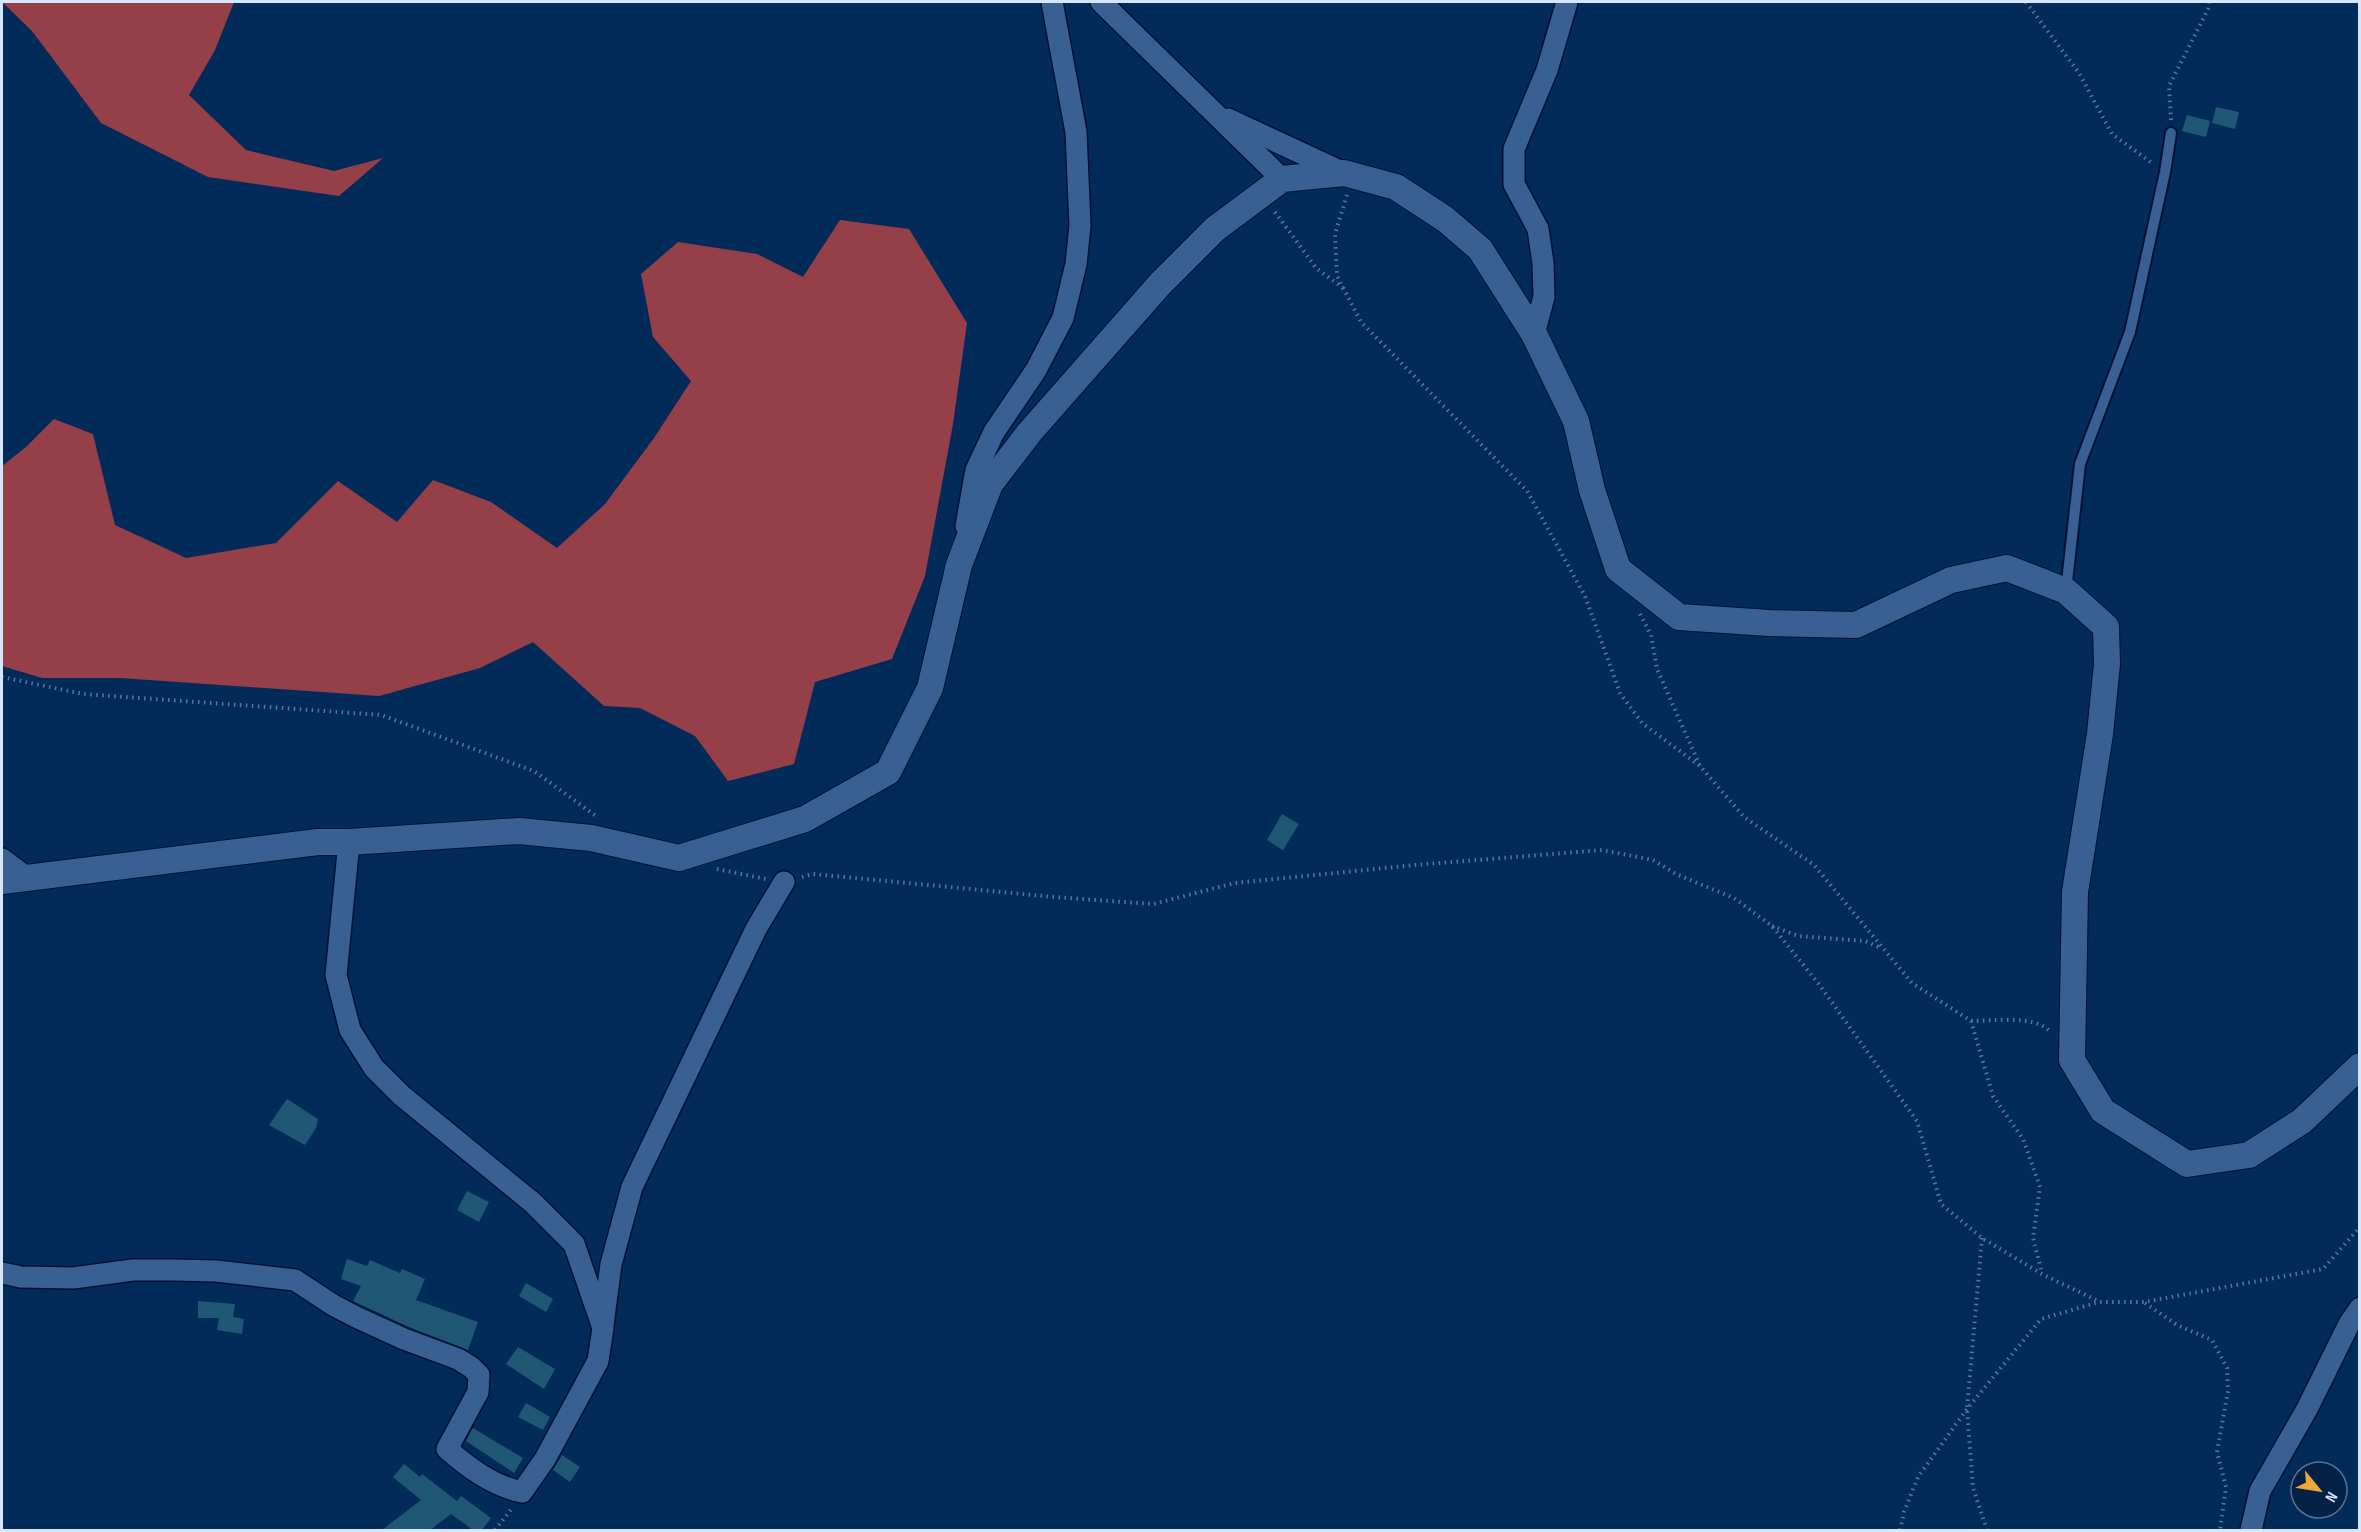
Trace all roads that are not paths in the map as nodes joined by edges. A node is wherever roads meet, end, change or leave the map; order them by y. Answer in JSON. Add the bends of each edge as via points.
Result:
{"nodes":[{"id":1,"x":1052,"y":2,"type":"edge"},
{"id":2,"x":1101,"y":2,"type":"edge"},
{"id":3,"x":1567,"y":2,"type":"edge"},
{"id":4,"x":1213,"y":112,"type":"junction"},
{"id":5,"x":2171,"y":133,"type":"road end"},
{"id":6,"x":1344,"y":173,"type":"junction"},
{"id":7,"x":1282,"y":179,"type":"junction"},
{"id":8,"x":1534,"y":334,"type":"junction"},
{"id":9,"x":959,"y":565,"type":"junction"},
{"id":10,"x":2066,"y":591,"type":"junction"},
{"id":11,"x":349,"y":842,"type":"junction"},
{"id":12,"x":2,"y":859,"type":"edge"},
{"id":13,"x":14,"y":879,"type":"edge"},
{"id":14,"x":784,"y":882,"type":"road end"},
{"id":15,"x":2360,"y":1066,"type":"edge"},
{"id":16,"x":2,"y":1273,"type":"edge"},
{"id":17,"x":2360,"y":1308,"type":"edge"},
{"id":18,"x":603,"y":1328,"type":"junction"},
{"id":19,"x":2251,"y":1530,"type":"edge"}],
"edges":[{"from":1,"to":9,"type":"street","via":[[1076,132],[1080,226],[1076,264],[1062,318],[1036,370],[994,432],[976,470]]},
{"from":2,"to":4,"type":"street"},
{"from":3,"to":8,"type":"street","via":[[1547,70],[1514,150],[1514,184],[1538,229],[1543,263],[1544,297]]},
{"from":4,"to":6,"type":"street"},
{"from":4,"to":7,"type":"street"},
{"from":5,"to":10,"type":"lane","via":[[2130,332],[2080,464]]},
{"from":6,"to":7,"type":"street"},
{"from":6,"to":8,"type":"street","via":[[1396,187],[1445,219],[1480,249]]},
{"from":7,"to":9,"type":"street","via":[[1215,229],[1160,284],[1029,433],[990,484]]},
{"from":8,"to":10,"type":"street","via":[[1576,421],[1592,490],[1617,569],[1679,617],[1856,625],[1951,580],[2007,568]]},
{"from":9,"to":11,"type":"street","via":[[930,688],[888,772],[805,819],[679,858],[591,838],[519,831]]},
{"from":10,"to":15,"type":"street","via":[[2106,627],[2107,664],[2100,734],[2074,892],[2072,1060],[2103,1111],[2187,1164],[2249,1155],[2302,1121]]},
{"from":11,"to":13,"type":"street","via":[[318,842]]},
{"from":11,"to":18,"type":"street","via":[[336,975],[350,1030],[374,1068],[402,1095],[533,1203],[574,1244]]},
{"from":12,"to":13,"type":"street"},
{"from":14,"to":18,"type":"street","via":[[756,929],[632,1187],[611,1264]]},
{"from":16,"to":18,"type":"street","via":[[73,1278],[133,1270],[174,1270],[294,1280],[356,1317],[471,1367],[479,1376],[478,1392],[447,1449],[504,1488],[522,1492],[545,1459],[598,1361]]},
{"from":17,"to":19,"type":"street","via":[[2260,1491]]}]}
